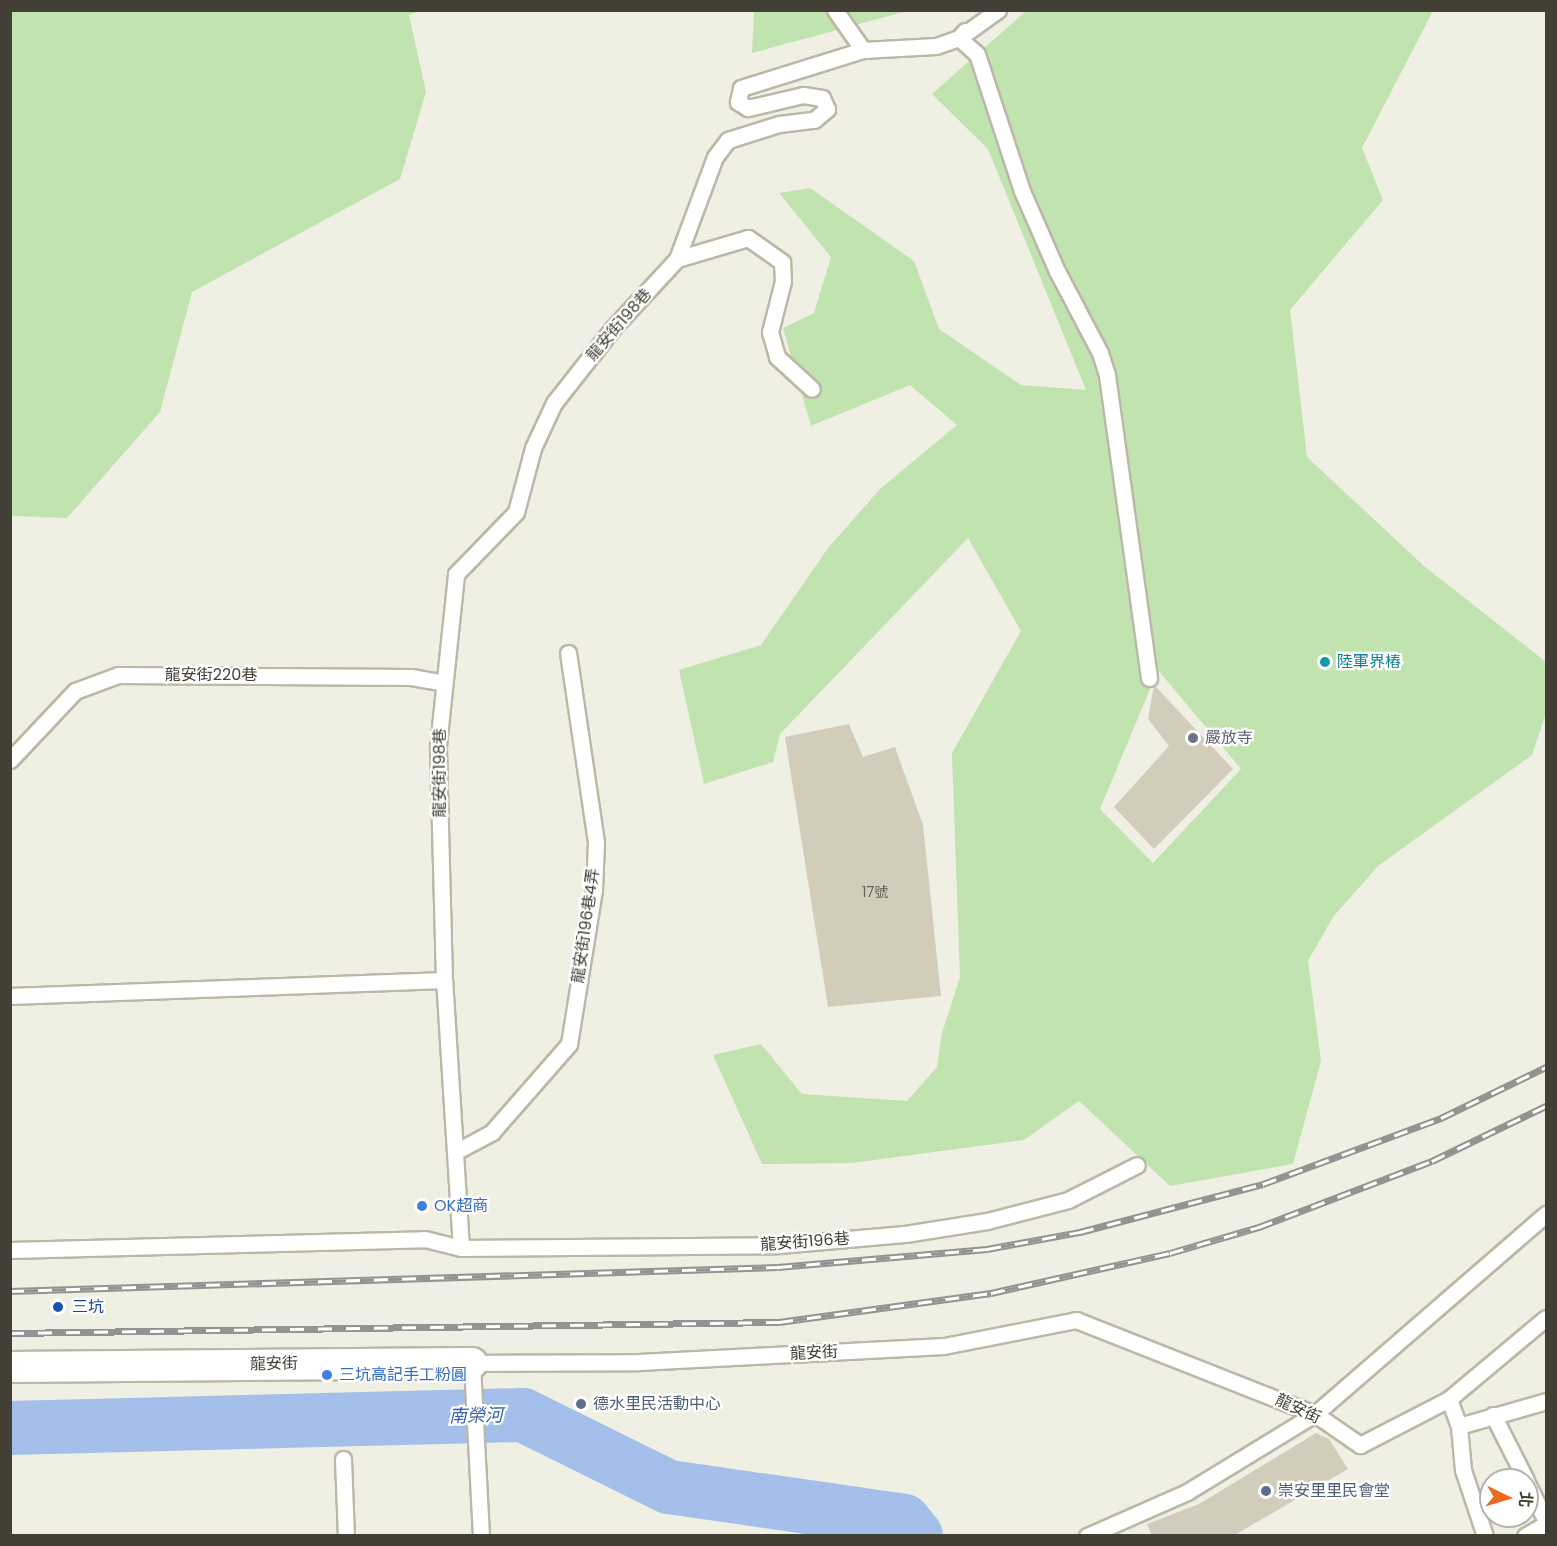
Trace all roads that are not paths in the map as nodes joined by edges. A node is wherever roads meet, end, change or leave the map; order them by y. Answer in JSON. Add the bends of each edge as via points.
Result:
{"nodes":[{"id":1,"x":835,"y":10,"type":"edge"},
{"id":2,"x":986,"y":10,"type":"edge"},
{"id":3,"x":998,"y":10,"type":"edge"},
{"id":4,"x":959,"y":38,"type":"junction"},
{"id":5,"x":863,"y":50,"type":"junction"},
{"id":6,"x":677,"y":259,"type":"junction"},
{"id":7,"x":812,"y":389,"type":"dead end"},
{"id":8,"x":568,"y":653,"type":"dead end"},
{"id":9,"x":1149,"y":678,"type":"dead end"},
{"id":10,"x":444,"y":683,"type":"junction"},
{"id":11,"x":10,"y":760,"type":"edge"},
{"id":12,"x":444,"y":980,"type":"junction"},
{"id":13,"x":10,"y":996,"type":"edge"},
{"id":14,"x":458,"y":1151,"type":"junction"},
{"id":15,"x":1137,"y":1165,"type":"dead end"},
{"id":16,"x":1546,"y":1214,"type":"edge"},
{"id":17,"x":461,"y":1248,"type":"junction"},
{"id":18,"x":10,"y":1250,"type":"edge"},
{"id":19,"x":1546,"y":1318,"type":"edge"},
{"id":20,"x":472,"y":1363,"type":"junction"},
{"id":21,"x":10,"y":1367,"type":"edge"},
{"id":22,"x":1449,"y":1399,"type":"junction"},
{"id":23,"x":1546,"y":1401,"type":"edge"},
{"id":24,"x":1315,"y":1414,"type":"junction"},
{"id":25,"x":1493,"y":1415,"type":"junction"},
{"id":26,"x":1459,"y":1426,"type":"junction"},
{"id":27,"x":343,"y":1459,"type":"dead end"},
{"id":28,"x":1520,"y":1468,"type":"edge"},
{"id":29,"x":1539,"y":1508,"type":"edge"},
{"id":30,"x":1546,"y":1523,"type":"edge"},
{"id":31,"x":346,"y":1536,"type":"edge"},
{"id":32,"x":481,"y":1536,"type":"edge"},
{"id":33,"x":1087,"y":1536,"type":"edge"},
{"id":34,"x":1485,"y":1536,"type":"edge"},
{"id":35,"x":1525,"y":1536,"type":"edge"}],
"edges":[{"from":1,"to":5,"type":"lane"},
{"from":2,"to":4,"type":"lane"},
{"from":3,"to":4,"type":"lane","name":"龍安街198巷"},
{"from":4,"to":5,"type":"lane","name":"龍安街198巷","via":[[936,46]]},
{"from":4,"to":9,"type":"lane","via":[[977,54],[1022,191],[1104,364],[1124,482]]},
{"from":5,"to":6,"type":"lane","name":"龍安街198巷","via":[[741,88],[738,102],[748,108],[803,94],[822,98],[827,109],[814,120],[779,124],[728,140],[715,158]]},
{"from":6,"to":7,"type":"lane","via":[[748,238],[782,262],[783,281],[770,332],[777,357]]},
{"from":6,"to":10,"type":"lane","name":"龍安街198巷","via":[[613,328],[554,403],[533,448],[516,512],[456,574]]},
{"from":8,"to":14,"type":"lane","name":"龍安街196巷4弄","via":[[596,842],[594,890],[569,1044],[492,1132]]},
{"from":10,"to":11,"type":"lane","name":"龍安街220巷","via":[[411,677],[118,675],[75,691]]},
{"from":10,"to":12,"type":"lane","name":"龍安街198巷","via":[[438,746]]},
{"from":12,"to":13,"type":"lane"},
{"from":12,"to":14,"type":"lane","name":"龍安街198巷"},
{"from":14,"to":17,"type":"lane","name":"龍安街198巷"},
{"from":15,"to":17,"type":"lane","name":"龍安街196巷","via":[[1068,1200],[987,1221],[905,1234],[778,1245]]},
{"from":16,"to":24,"type":"lane"},
{"from":17,"to":18,"type":"lane","via":[[425,1239]]},
{"from":19,"to":22,"type":"lane","name":"龍安街"},
{"from":20,"to":21,"type":"street","name":"龍安街"},
{"from":20,"to":24,"type":"lane","name":"龍安街","via":[[639,1362],[944,1346],[1076,1320]]},
{"from":20,"to":32,"type":"lane"},
{"from":22,"to":24,"type":"lane","name":"龍安街","via":[[1360,1445]]},
{"from":22,"to":26,"type":"lane"},
{"from":23,"to":25,"type":"lane"},
{"from":24,"to":33,"type":"lane","via":[[1187,1492]]},
{"from":25,"to":26,"type":"lane"},
{"from":25,"to":28,"type":"lane"},
{"from":26,"to":34,"type":"lane","via":[[1463,1470]]},
{"from":27,"to":31,"type":"lane"},
{"from":29,"to":30,"type":"lane"},
{"from":30,"to":35,"type":"lane"}]}
